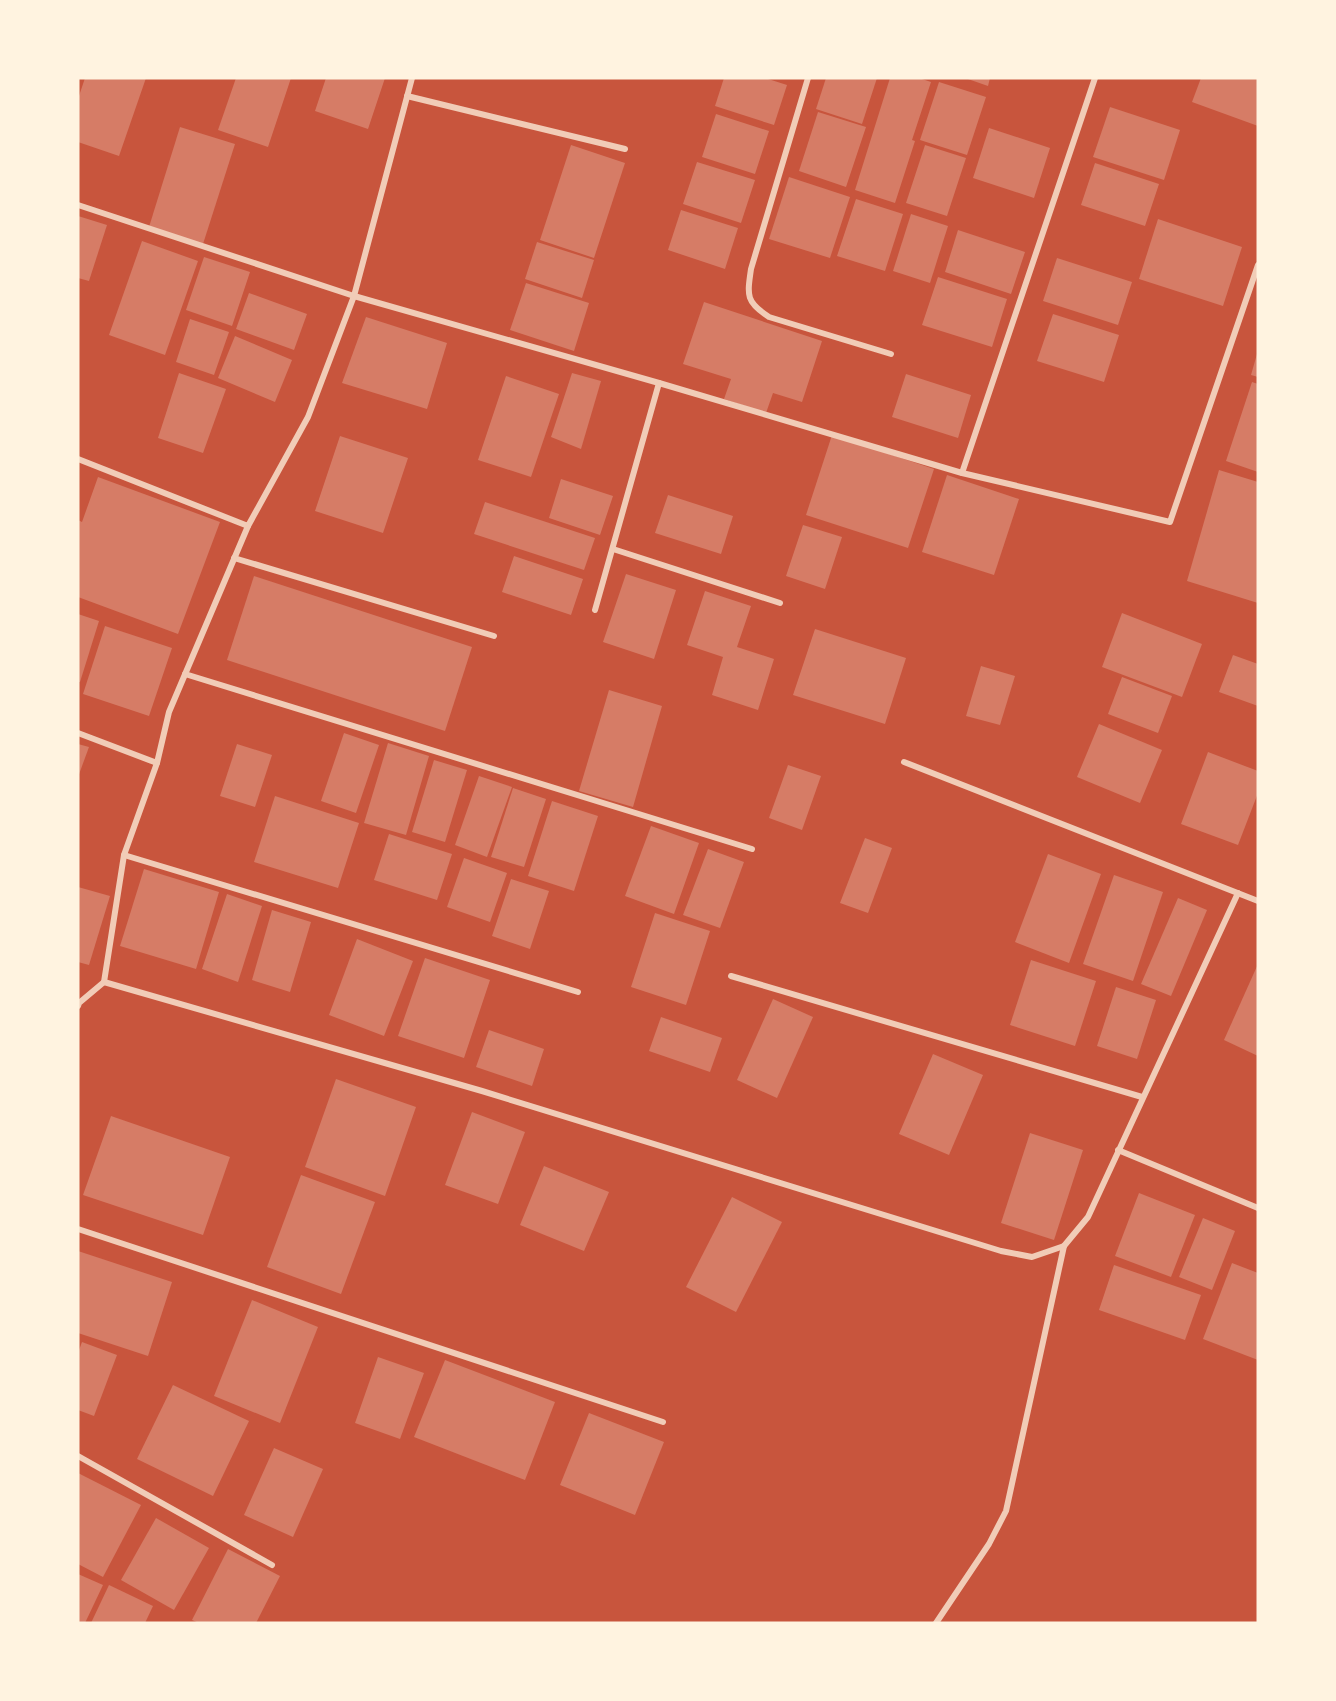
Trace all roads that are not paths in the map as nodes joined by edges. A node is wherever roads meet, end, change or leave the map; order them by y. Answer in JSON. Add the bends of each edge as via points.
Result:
{"nodes":[{"id":1,"x":412,"y":78,"type":"edge"},
{"id":2,"x":808,"y":78,"type":"edge"},
{"id":3,"x":1095,"y":78,"type":"edge"},
{"id":4,"x":407,"y":96,"type":"junction"},
{"id":5,"x":625,"y":149,"type":"dead end"},
{"id":6,"x":78,"y":205,"type":"edge"},
{"id":7,"x":1258,"y":265,"type":"edge"},
{"id":8,"x":354,"y":296,"type":"junction"},
{"id":9,"x":891,"y":354,"type":"dead end"},
{"id":10,"x":659,"y":382,"type":"junction"},
{"id":11,"x":78,"y":459,"type":"edge"},
{"id":12,"x":962,"y":473,"type":"junction"},
{"id":13,"x":248,"y":526,"type":"junction"},
{"id":14,"x":613,"y":549,"type":"junction"},
{"id":15,"x":234,"y":558,"type":"junction"},
{"id":16,"x":780,"y":603,"type":"dead end"},
{"id":17,"x":595,"y":610,"type":"dead end"},
{"id":18,"x":494,"y":636,"type":"dead end"},
{"id":19,"x":185,"y":674,"type":"junction"},
{"id":20,"x":78,"y":733,"type":"edge"},
{"id":21,"x":904,"y":762,"type":"dead end"},
{"id":22,"x":157,"y":763,"type":"junction"},
{"id":23,"x":753,"y":849,"type":"dead end"},
{"id":24,"x":124,"y":855,"type":"junction"},
{"id":25,"x":1238,"y":893,"type":"junction"},
{"id":26,"x":1258,"y":901,"type":"edge"},
{"id":27,"x":731,"y":976,"type":"dead end"},
{"id":28,"x":104,"y":982,"type":"junction"},
{"id":29,"x":578,"y":992,"type":"dead end"},
{"id":30,"x":78,"y":1006,"type":"edge"},
{"id":31,"x":1142,"y":1097,"type":"junction"},
{"id":32,"x":1118,"y":1150,"type":"junction"},
{"id":33,"x":1258,"y":1208,"type":"edge"},
{"id":34,"x":78,"y":1228,"type":"edge"},
{"id":35,"x":1064,"y":1246,"type":"junction"},
{"id":36,"x":663,"y":1422,"type":"dead end"},
{"id":37,"x":78,"y":1456,"type":"edge"},
{"id":38,"x":272,"y":1564,"type":"dead end"},
{"id":39,"x":936,"y":1623,"type":"edge"}],
"edges":[{"from":1,"to":4,"type":"street"},
{"from":2,"to":9,"type":"street","via":[[750,269],[747,292],[755,308],[769,317]]},
{"from":3,"to":12,"type":"street"},
{"from":4,"to":5,"type":"street"},
{"from":4,"to":8,"type":"street"},
{"from":6,"to":8,"type":"street"},
{"from":7,"to":12,"type":"street","via":[[1170,522]]},
{"from":8,"to":10,"type":"street"},
{"from":8,"to":13,"type":"street","via":[[308,417]]},
{"from":10,"to":12,"type":"street"},
{"from":10,"to":14,"type":"street"},
{"from":11,"to":13,"type":"street"},
{"from":13,"to":15,"type":"street"},
{"from":14,"to":16,"type":"street"},
{"from":14,"to":17,"type":"street"},
{"from":15,"to":18,"type":"street"},
{"from":15,"to":19,"type":"street"},
{"from":19,"to":22,"type":"street","via":[[169,712]]},
{"from":19,"to":23,"type":"street"},
{"from":20,"to":22,"type":"street"},
{"from":21,"to":25,"type":"street"},
{"from":22,"to":24,"type":"street"},
{"from":24,"to":28,"type":"street"},
{"from":24,"to":29,"type":"street"},
{"from":25,"to":26,"type":"street"},
{"from":25,"to":31,"type":"street"},
{"from":27,"to":31,"type":"street"},
{"from":28,"to":30,"type":"street"},
{"from":28,"to":35,"type":"street","via":[[482,1091],[1001,1251],[1032,1257]]},
{"from":31,"to":32,"type":"street"},
{"from":32,"to":33,"type":"street"},
{"from":32,"to":35,"type":"street","via":[[1088,1217]]},
{"from":34,"to":36,"type":"street"},
{"from":35,"to":39,"type":"street","via":[[1006,1511],[989,1544]]},
{"from":37,"to":38,"type":"street"}]}
